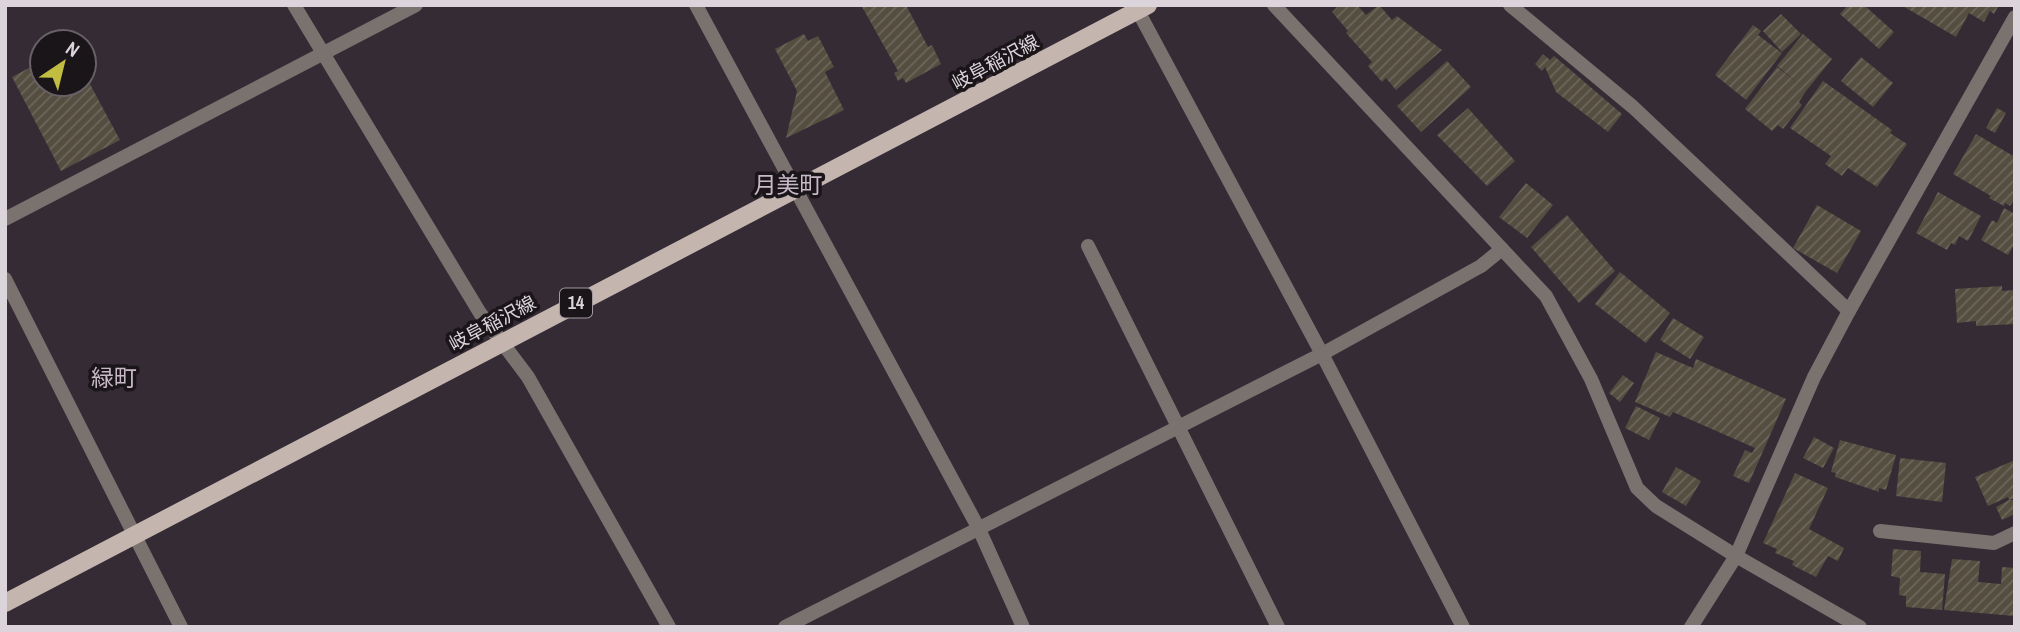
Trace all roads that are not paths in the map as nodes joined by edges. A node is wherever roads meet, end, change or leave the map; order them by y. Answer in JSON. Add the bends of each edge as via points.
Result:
{"nodes":[{"id":1,"x":294,"y":5,"type":"edge"},
{"id":2,"x":416,"y":5,"type":"edge"},
{"id":3,"x":696,"y":5,"type":"edge"},
{"id":4,"x":1274,"y":5,"type":"edge"},
{"id":5,"x":1510,"y":5,"type":"edge"},
{"id":6,"x":1141,"y":7,"type":"edge"},
{"id":7,"x":2015,"y":17,"type":"edge"},
{"id":8,"x":323,"y":55,"type":"junction"},
{"id":9,"x":795,"y":190,"type":"junction"},
{"id":10,"x":5,"y":219,"type":"edge"},
{"id":11,"x":1088,"y":246,"type":"dead end"},
{"id":12,"x":1502,"y":249,"type":"junction"},
{"id":13,"x":5,"y":279,"type":"edge"},
{"id":14,"x":1849,"y":311,"type":"junction"},
{"id":15,"x":502,"y":342,"type":"junction"},
{"id":16,"x":1322,"y":354,"type":"junction"},
{"id":17,"x":1180,"y":427,"type":"junction"},
{"id":18,"x":979,"y":530,"type":"junction"},
{"id":19,"x":1880,"y":531,"type":"dead end"},
{"id":20,"x":2015,"y":533,"type":"edge"},
{"id":21,"x":133,"y":536,"type":"junction"},
{"id":22,"x":1736,"y":556,"type":"junction"},
{"id":23,"x":5,"y":603,"type":"edge"},
{"id":24,"x":181,"y":627,"type":"edge"},
{"id":25,"x":669,"y":627,"type":"edge"},
{"id":26,"x":785,"y":627,"type":"edge"},
{"id":27,"x":1023,"y":627,"type":"edge"},
{"id":28,"x":1278,"y":627,"type":"edge"},
{"id":29,"x":1463,"y":627,"type":"edge"},
{"id":30,"x":1691,"y":627,"type":"edge"},
{"id":31,"x":1860,"y":627,"type":"edge"}],
"edges":[{"from":1,"to":8,"type":"street"},
{"from":2,"to":8,"type":"street"},
{"from":3,"to":9,"type":"street"},
{"from":4,"to":12,"type":"street"},
{"from":5,"to":14,"type":"street","via":[[1633,107]]},
{"from":6,"to":9,"type":"main road","name":"岐阜稲沢線","number":"14"},
{"from":6,"to":16,"type":"street"},
{"from":7,"to":14,"type":"street"},
{"from":8,"to":10,"type":"street"},
{"from":8,"to":15,"type":"street"},
{"from":9,"to":15,"type":"main road","name":"岐阜稲沢線","number":"14"},
{"from":9,"to":18,"type":"street"},
{"from":11,"to":17,"type":"street"},
{"from":12,"to":16,"type":"street","via":[[1481,266]]},
{"from":12,"to":22,"type":"street","via":[[1546,296],[1591,379],[1637,488],[1656,506]]},
{"from":13,"to":21,"type":"street"},
{"from":14,"to":22,"type":"street","via":[[1814,377]]},
{"from":15,"to":21,"type":"main road","name":"岐阜稲沢線","number":"14"},
{"from":15,"to":25,"type":"street","via":[[528,377]]},
{"from":16,"to":17,"type":"street"},
{"from":16,"to":29,"type":"street"},
{"from":17,"to":18,"type":"street"},
{"from":17,"to":28,"type":"street"},
{"from":18,"to":26,"type":"street"},
{"from":18,"to":27,"type":"street"},
{"from":19,"to":20,"type":"street","via":[[1994,543]]},
{"from":21,"to":23,"type":"main road","name":"岐阜稲沢線","number":"14"},
{"from":21,"to":24,"type":"street"},
{"from":22,"to":30,"type":"street"},
{"from":22,"to":31,"type":"street"}]}
